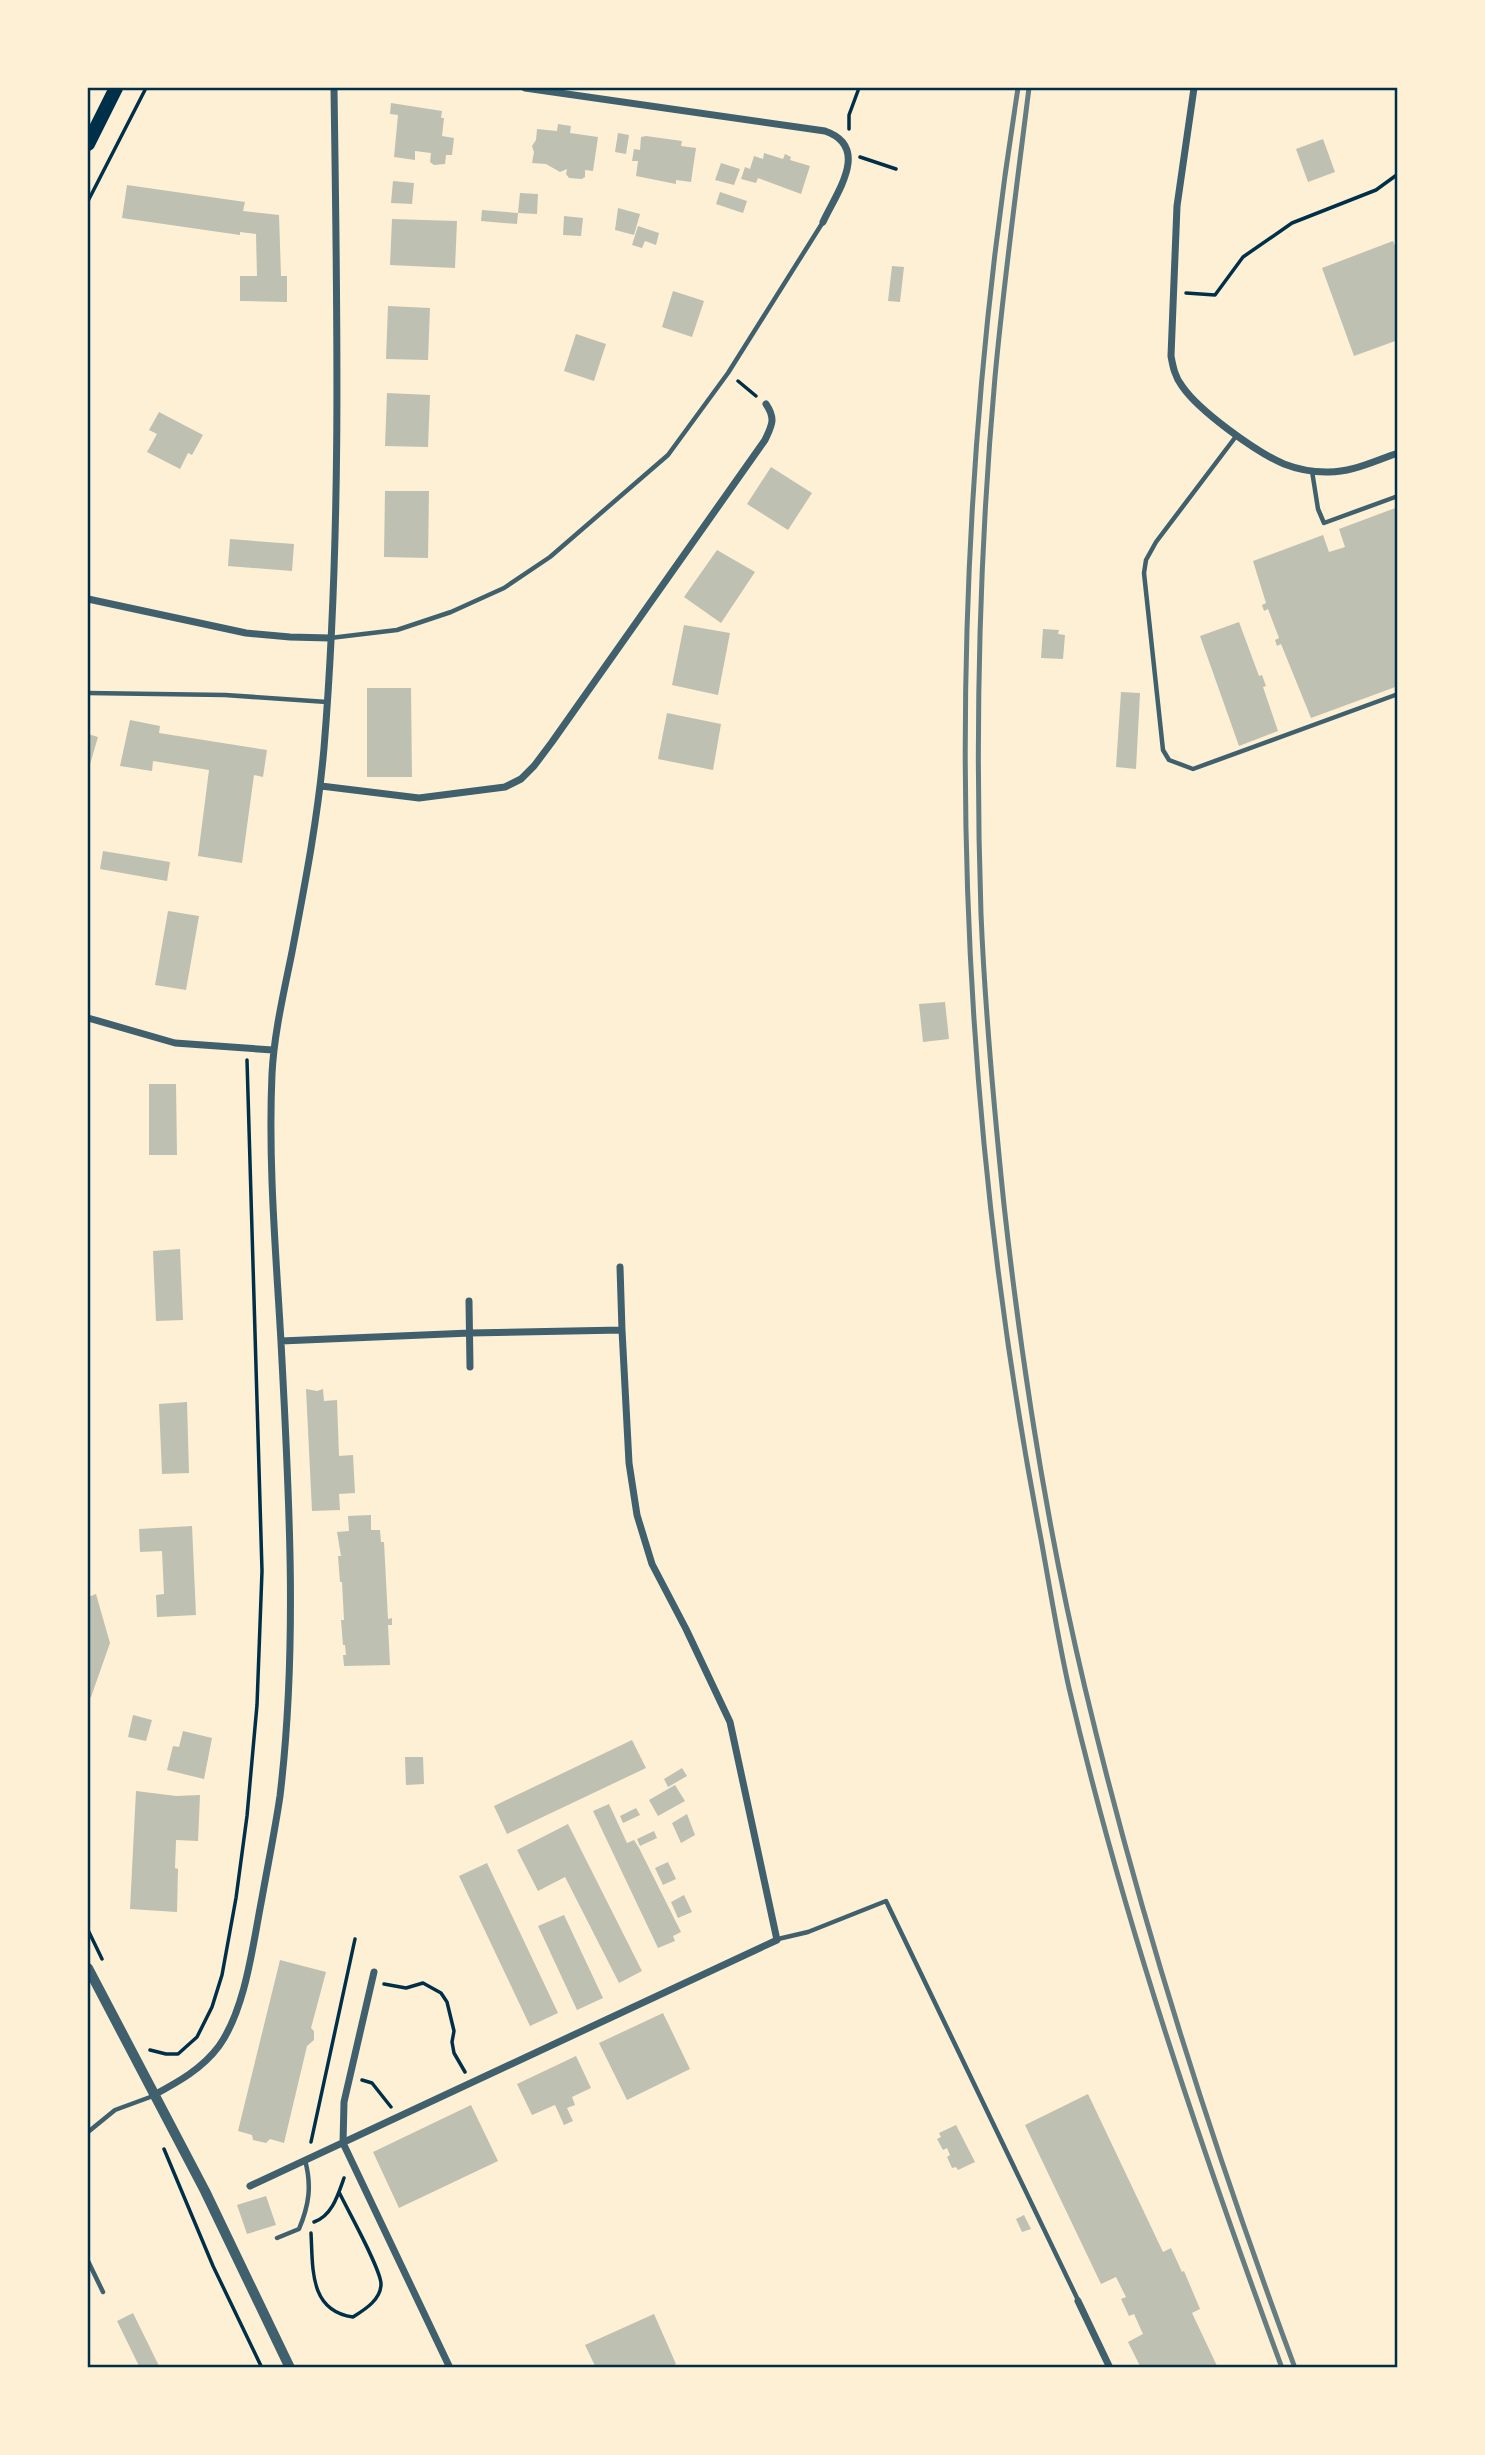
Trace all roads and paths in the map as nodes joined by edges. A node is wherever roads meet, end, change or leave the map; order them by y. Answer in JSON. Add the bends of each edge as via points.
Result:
{"nodes":[{"id":1,"x":116,"y":88,"type":"edge"},
{"id":2,"x":146,"y":88,"type":"edge"},
{"id":3,"x":334,"y":88,"type":"edge"},
{"id":4,"x":525,"y":88,"type":"edge"},
{"id":5,"x":859,"y":88,"type":"edge"},
{"id":6,"x":1194,"y":88,"type":"edge"},
{"id":7,"x":88,"y":144,"type":"edge"},
{"id":8,"x":848,"y":152,"type":"junction"},
{"id":9,"x":896,"y":169,"type":"dead end"},
{"id":10,"x":1398,"y":174,"type":"edge"},
{"id":11,"x":88,"y":201,"type":"edge"},
{"id":12,"x":823,"y":222,"type":"joint"},
{"id":13,"x":1174,"y":292,"type":"junction"},
{"id":14,"x":728,"y":373,"type":"junction"},
{"id":15,"x":766,"y":404,"type":"joint"},
{"id":16,"x":1238,"y":434,"type":"junction"},
{"id":17,"x":1398,"y":453,"type":"edge"},
{"id":18,"x":1312,"y":471,"type":"junction"},
{"id":19,"x":1398,"y":496,"type":"edge"},
{"id":20,"x":88,"y":599,"type":"edge"},
{"id":21,"x":330,"y":638,"type":"junction"},
{"id":22,"x":88,"y":693,"type":"edge"},
{"id":23,"x":1398,"y":694,"type":"edge"},
{"id":24,"x":327,"y":702,"type":"junction"},
{"id":25,"x":321,"y":786,"type":"junction"},
{"id":26,"x":88,"y":1018,"type":"edge"},
{"id":27,"x":247,"y":1048,"type":"junction"},
{"id":28,"x":274,"y":1050,"type":"junction"},
{"id":29,"x":620,"y":1268,"type":"dead end"},
{"id":30,"x":469,"y":1301,"type":"dead end"},
{"id":31,"x":622,"y":1331,"type":"junction"},
{"id":32,"x":470,"y":1333,"type":"junction"},
{"id":33,"x":281,"y":1341,"type":"junction"},
{"id":34,"x":470,"y":1367,"type":"dead end"},
{"id":35,"x":88,"y":1930,"type":"edge"},
{"id":36,"x":355,"y":1939,"type":"dead end"},
{"id":37,"x":777,"y":1940,"type":"junction"},
{"id":38,"x":105,"y":1964,"type":"dead end"},
{"id":39,"x":88,"y":1968,"type":"edge"},
{"id":40,"x":373,"y":1976,"type":"joint"},
{"id":41,"x":145,"y":2043,"type":"dead end"},
{"id":42,"x":350,"y":2076,"type":"junction"},
{"id":43,"x":471,"y":2083,"type":"junction"},
{"id":44,"x":154,"y":2095,"type":"junction"},
{"id":45,"x":397,"y":2118,"type":"junction"},
{"id":46,"x":88,"y":2132,"type":"edge"},
{"id":47,"x":159,"y":2137,"type":"dead end"},
{"id":48,"x":343,"y":2143,"type":"junction"},
{"id":49,"x":306,"y":2160,"type":"junction"},
{"id":50,"x":351,"y":2160,"type":"junction"},
{"id":51,"x":250,"y":2186,"type":"dead end"},
{"id":52,"x":339,"y":2192,"type":"junction"},
{"id":53,"x":277,"y":2238,"type":"dead end"},
{"id":54,"x":88,"y":2261,"type":"edge"},
{"id":55,"x":103,"y":2292,"type":"dead end"},
{"id":56,"x":1078,"y":2301,"type":"joint"},
{"id":57,"x":262,"y":2368,"type":"edge"},
{"id":58,"x":290,"y":2368,"type":"edge"},
{"id":59,"x":450,"y":2368,"type":"edge"},
{"id":60,"x":1110,"y":2368,"type":"edge"}],
"edges":[{"from":1,"to":7,"type":"main road"},
{"from":2,"to":11,"type":"path"},
{"from":3,"to":21,"type":"street","via":[[338,320]]},
{"from":4,"to":8,"type":"street","via":[[825,131],[844,141]]},
{"from":5,"to":8,"type":"path","via":[[849,115]]},
{"from":6,"to":13,"type":"street","via":[[1177,206]]},
{"from":8,"to":9,"type":"path"},
{"from":8,"to":12,"type":"street","via":[[845,176]]},
{"from":10,"to":13,"type":"path","via":[[1376,190],[1292,223],[1243,257],[1215,295]]},
{"from":12,"to":14,"type":"lane"},
{"from":13,"to":16,"type":"street","via":[[1173,370],[1199,405]]},
{"from":14,"to":15,"type":"path"},
{"from":14,"to":21,"type":"lane","via":[[668,455],[550,557],[504,588],[397,630]]},
{"from":15,"to":25,"type":"street","via":[[772,424],[765,440],[552,742],[521,779],[505,787],[419,798]]},
{"from":16,"to":18,"type":"street","via":[[1277,461]]},
{"from":16,"to":23,"type":"lane","via":[[1146,560],[1163,750],[1169,760],[1193,769]]},
{"from":17,"to":18,"type":"street","via":[[1342,472]]},
{"from":18,"to":19,"type":"lane","via":[[1324,523]]},
{"from":20,"to":21,"type":"street","via":[[246,633]]},
{"from":21,"to":24,"type":"street"},
{"from":22,"to":24,"type":"lane"},
{"from":24,"to":25,"type":"street"},
{"from":25,"to":28,"type":"street"},
{"from":26,"to":27,"type":"street","via":[[175,1043]]},
{"from":27,"to":28,"type":"street"},
{"from":27,"to":41,"type":"path","via":[[261,1571],[257,1704],[247,1816],[225,1962],[212,2007],[197,2037],[178,2054],[151,2051]]},
{"from":28,"to":33,"type":"street","via":[[271,1174]]},
{"from":29,"to":31,"type":"street"},
{"from":30,"to":32,"type":"street"},
{"from":31,"to":32,"type":"street"},
{"from":31,"to":37,"type":"street","via":[[629,1463],[637,1516],[652,1564],[730,1722]]},
{"from":32,"to":33,"type":"street"},
{"from":32,"to":34,"type":"street"},
{"from":33,"to":44,"type":"street","via":[[290,1579],[286,1722],[276,1824],[232,2022],[201,2066]]},
{"from":35,"to":38,"type":"path"},
{"from":36,"to":49,"type":"path"},
{"from":37,"to":43,"type":"street"},
{"from":37,"to":56,"type":"lane","via":[[886,1901]]},
{"from":39,"to":44,"type":"street"},
{"from":40,"to":42,"type":"street"},
{"from":40,"to":43,"type":"path","via":[[406,1988],[424,1983],[441,1993],[452,2017],[454,2053]]},
{"from":42,"to":45,"type":"path","via":[[372,2083]]},
{"from":42,"to":48,"type":"street"},
{"from":43,"to":45,"type":"street"},
{"from":44,"to":46,"type":"lane","via":[[115,2110]]},
{"from":44,"to":58,"type":"street"},
{"from":45,"to":48,"type":"street"},
{"from":47,"to":57,"type":"path"},
{"from":48,"to":49,"type":"street"},
{"from":48,"to":50,"type":"street"},
{"from":49,"to":51,"type":"street"},
{"from":49,"to":53,"type":"lane","via":[[309,2204],[299,2229]]},
{"from":50,"to":52,"type":"path"},
{"from":50,"to":59,"type":"street"},
{"from":52,"to":52,"type":"path","via":[[326,2214],[310,2224],[314,2281],[325,2304],[340,2315],[353,2317],[377,2297],[382,2285]]},
{"from":54,"to":55,"type":"lane"},
{"from":56,"to":60,"type":"street"}]}
